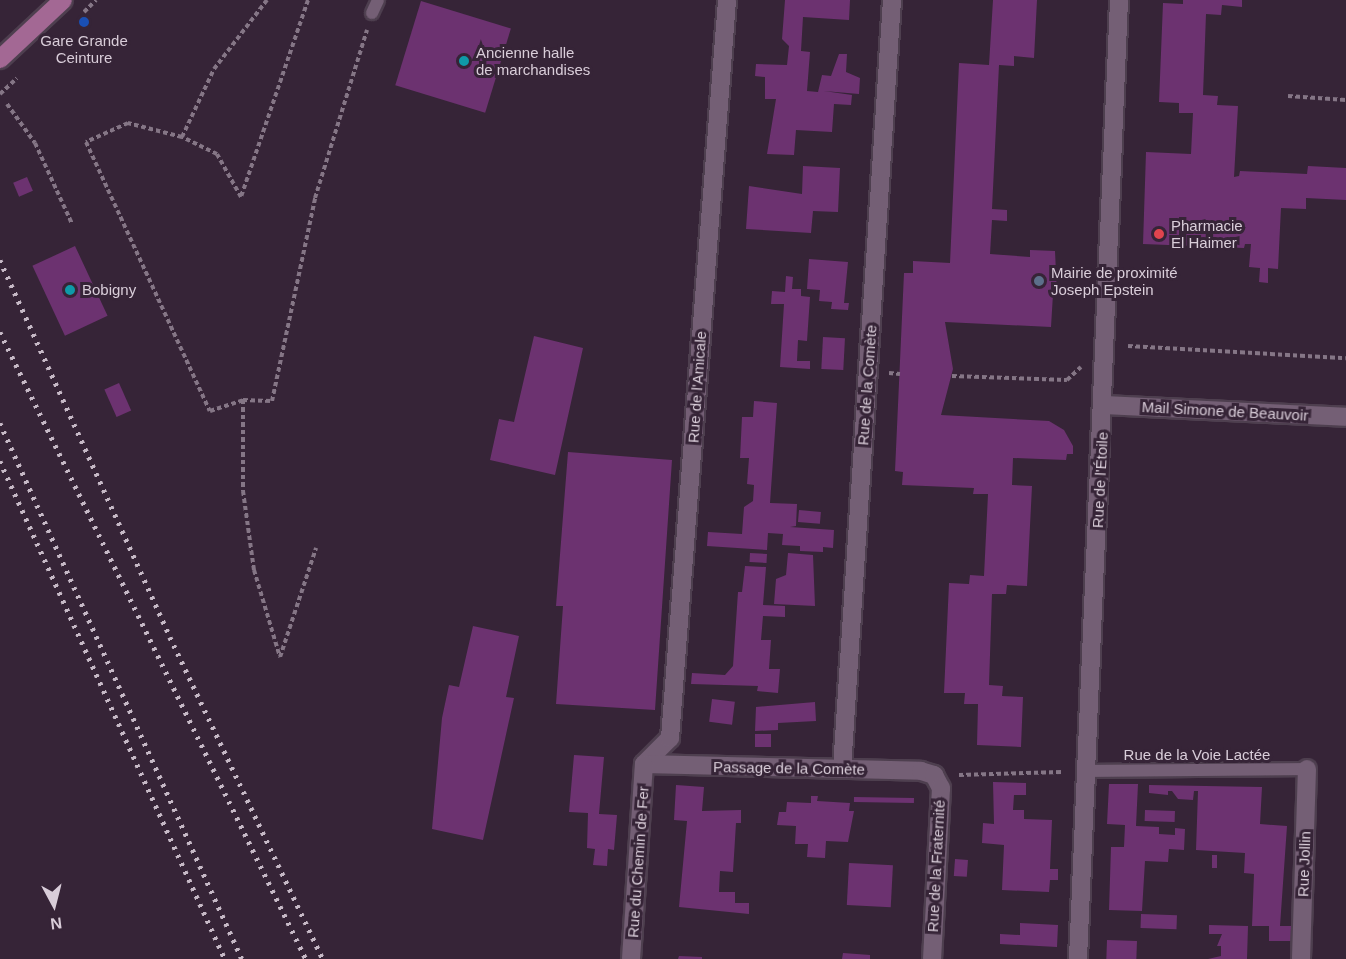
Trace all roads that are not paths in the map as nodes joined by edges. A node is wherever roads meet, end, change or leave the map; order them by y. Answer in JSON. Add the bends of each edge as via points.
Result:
{"nodes":[{"id":1,"x":63,"y":0,"type":"edge"},
{"id":2,"x":378,"y":0,"type":"edge"},
{"id":3,"x":727,"y":0,"type":"edge"},
{"id":4,"x":892,"y":0,"type":"edge"},
{"id":5,"x":1119,"y":0,"type":"edge"},
{"id":6,"x":372,"y":13,"type":"road end"},
{"id":7,"x":0,"y":59,"type":"edge"},
{"id":8,"x":1103,"y":405,"type":"junction"},
{"id":9,"x":1346,"y":417,"type":"edge"},
{"id":10,"x":644,"y":764,"type":"junction"},
{"id":11,"x":842,"y":769,"type":"junction"},
{"id":12,"x":1307,"y":769,"type":"joint"},
{"id":13,"x":1087,"y":771,"type":"junction"},
{"id":14,"x":934,"y":776,"type":"joint"},
{"id":15,"x":631,"y":959,"type":"edge"},
{"id":16,"x":932,"y":959,"type":"edge"},
{"id":17,"x":1078,"y":959,"type":"edge"},
{"id":18,"x":1301,"y":959,"type":"edge"}],
"edges":[{"from":1,"to":7,"type":"main road"},
{"from":2,"to":6,"type":"lane"},
{"from":3,"to":10,"type":"street","name":"Rue de l'Amicale","via":[[670,738]]},
{"from":4,"to":11,"type":"street","name":"Rue de la Comète"},
{"from":5,"to":8,"type":"street","name":"Rue de l'Étoile"},
{"from":8,"to":9,"type":"street","name":"Mail Simone de Beauvoir"},
{"from":8,"to":13,"type":"street","name":"Rue de l'Étoile"},
{"from":10,"to":11,"type":"street","name":"Passage de la Comète"},
{"from":10,"to":15,"type":"street","name":"Rue du Chemin de Fer"},
{"from":11,"to":14,"type":"street","name":"Passage de la Comète","via":[[921,771]]},
{"from":12,"to":13,"type":"lane","name":"Rue de la Voie Lactée"},
{"from":12,"to":18,"type":"street","name":"Rue Jollin"},
{"from":13,"to":17,"type":"street","name":"Rue de l'Étoile"},
{"from":14,"to":16,"type":"street","name":"Rue de la Fraternité","via":[[941,788]]}]}
